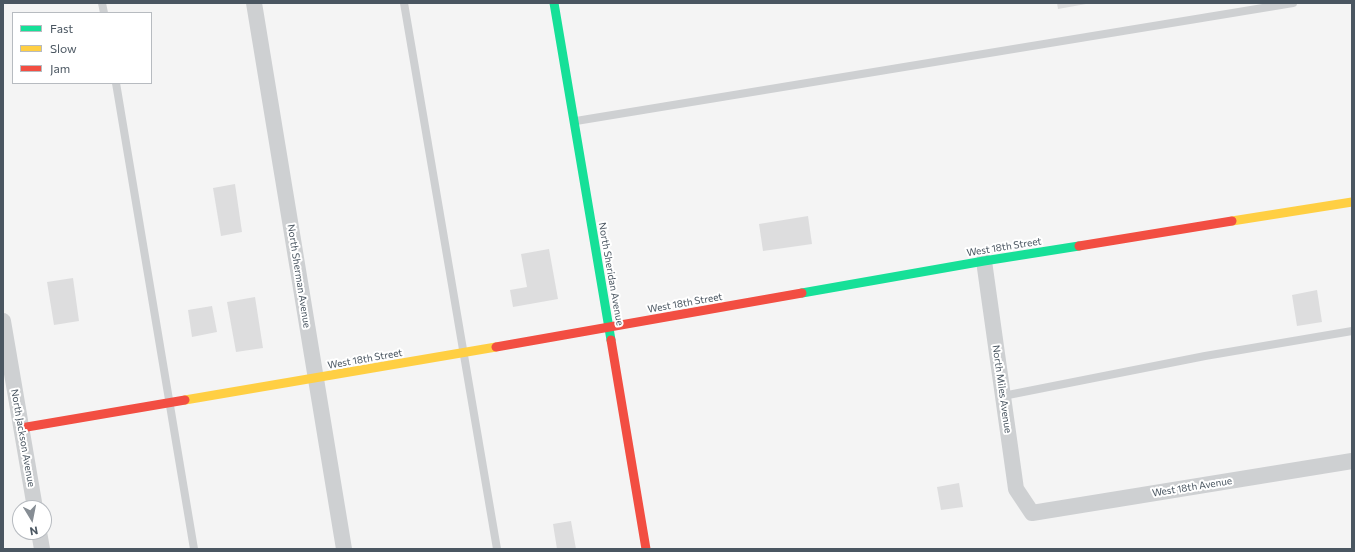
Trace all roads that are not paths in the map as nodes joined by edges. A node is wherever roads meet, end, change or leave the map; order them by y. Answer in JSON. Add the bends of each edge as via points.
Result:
{"nodes":[{"id":1,"x":254,"y":3,"type":"edge"},
{"id":2,"x":404,"y":3,"type":"edge"},
{"id":3,"x":554,"y":3,"type":"edge"},
{"id":4,"x":1293,"y":3,"type":"edge"},
{"id":5,"x":116,"y":84,"type":"edge"},
{"id":6,"x":574,"y":121,"type":"junction"},
{"id":7,"x":1352,"y":202,"type":"edge"},
{"id":8,"x":984,"y":261,"type":"junction"},
{"id":9,"x":3,"y":321,"type":"edge"},
{"id":10,"x":609,"y":328,"type":"junction"},
{"id":11,"x":1352,"y":331,"type":"edge"},
{"id":12,"x":464,"y":354,"type":"junction"},
{"id":13,"x":316,"y":378,"type":"junction"},
{"id":14,"x":1003,"y":396,"type":"junction"},
{"id":15,"x":170,"y":403,"type":"junction"},
{"id":16,"x":21,"y":428,"type":"junction"},
{"id":17,"x":1352,"y":460,"type":"edge"},
{"id":18,"x":34,"y":500,"type":"edge"},
{"id":19,"x":1032,"y":513,"type":"joint"},
{"id":20,"x":194,"y":549,"type":"edge"},
{"id":21,"x":344,"y":549,"type":"edge"},
{"id":22,"x":497,"y":549,"type":"edge"},
{"id":23,"x":646,"y":549,"type":"edge"}],
"edges":[{"from":1,"to":13,"type":"street","name":"North Sherman Avenue"},
{"from":2,"to":12,"type":"lane"},
{"from":3,"to":6,"type":"street","name":"North Sheridan Avenue"},
{"from":4,"to":6,"type":"lane"},
{"from":5,"to":15,"type":"lane"},
{"from":6,"to":10,"type":"street","name":"North Sheridan Avenue"},
{"from":7,"to":8,"type":"street","name":"West 18th Street"},
{"from":8,"to":10,"type":"street","name":"West 18th Street"},
{"from":8,"to":14,"type":"street","name":"North Miles Avenue"},
{"from":9,"to":16,"type":"street","name":"North Jackson Avenue"},
{"from":10,"to":12,"type":"street","name":"West 18th Street"},
{"from":10,"to":23,"type":"street","name":"North Sheridan Avenue"},
{"from":11,"to":14,"type":"lane","via":[[1205,356]]},
{"from":12,"to":13,"type":"street","name":"West 18th Street"},
{"from":12,"to":22,"type":"lane"},
{"from":13,"to":15,"type":"street","name":"West 18th Street"},
{"from":13,"to":21,"type":"street","name":"North Sherman Avenue"},
{"from":14,"to":19,"type":"street","name":"North Miles Avenue","via":[[1016,488]]},
{"from":15,"to":16,"type":"street","name":"West 18th Street"},
{"from":15,"to":20,"type":"lane"},
{"from":16,"to":18,"type":"street","name":"North Jackson Avenue"},
{"from":17,"to":19,"type":"street","name":"West 18th Avenue"}]}
